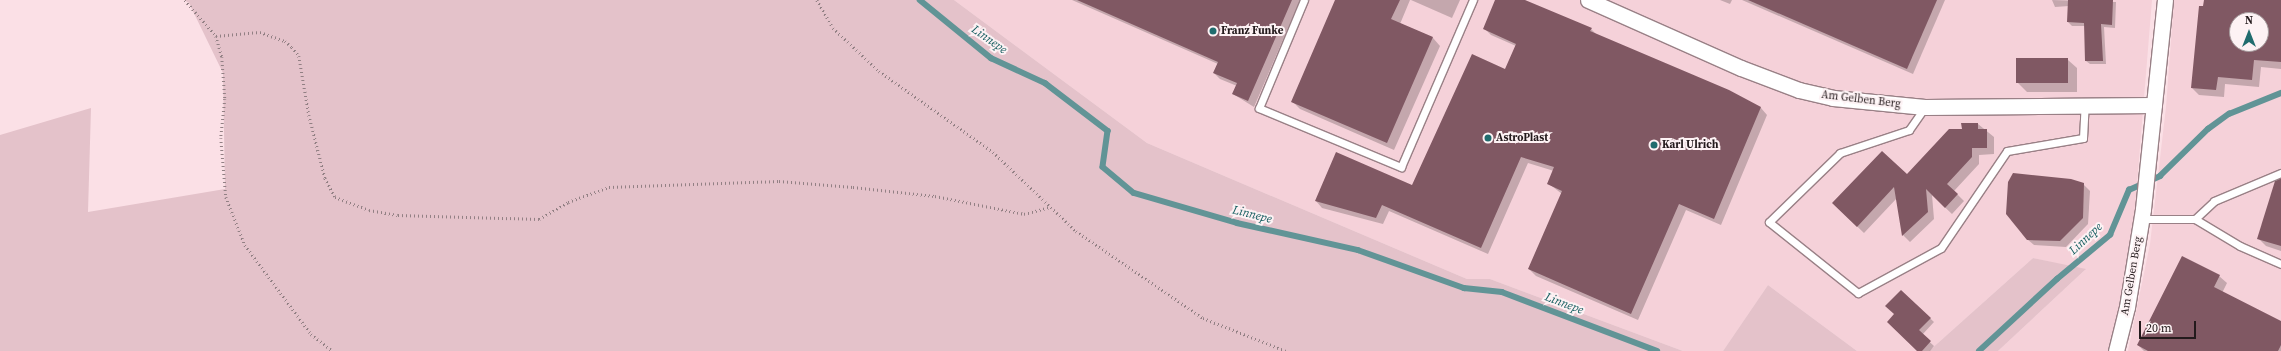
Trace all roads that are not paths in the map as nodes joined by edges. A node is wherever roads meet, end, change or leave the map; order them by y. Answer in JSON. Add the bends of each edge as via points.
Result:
{"nodes":[{"id":1,"x":1304,"y":0,"type":"edge"},
{"id":2,"x":1473,"y":0,"type":"edge"},
{"id":3,"x":1588,"y":0,"type":"edge"},
{"id":4,"x":2165,"y":0,"type":"edge"},
{"id":5,"x":1610,"y":4,"type":"edge"},
{"id":6,"x":2085,"y":104,"type":"junction"},
{"id":7,"x":2154,"y":105,"type":"junction"},
{"id":8,"x":1925,"y":107,"type":"junction"},
{"id":9,"x":2281,"y":173,"type":"edge"},
{"id":10,"x":2142,"y":214,"type":"junction"},
{"id":11,"x":2195,"y":219,"type":"junction"},
{"id":12,"x":2281,"y":264,"type":"edge"},
{"id":13,"x":2116,"y":351,"type":"edge"}],
"edges":[{"from":1,"to":2,"type":"lane","via":[[1259,108],[1401,167]]},
{"from":3,"to":5,"type":"street","name":"Am Gelben Berg"},
{"from":4,"to":7,"type":"street","name":"Am Gelben Berg"},
{"from":5,"to":8,"type":"street","name":"Am Gelben Berg","via":[[1741,68],[1799,90],[1868,103]]},
{"from":6,"to":7,"type":"street","name":"Am Gelben Berg"},
{"from":6,"to":8,"type":"street","name":"Am Gelben Berg"},
{"from":6,"to":8,"type":"lane","via":[[2083,138],[2007,151],[1941,248],[1858,293],[1770,222],[1840,153],[1909,130]]},
{"from":7,"to":10,"type":"street","name":"Am Gelben Berg"},
{"from":9,"to":11,"type":"lane","via":[[2214,201]]},
{"from":10,"to":11,"type":"lane"},
{"from":10,"to":13,"type":"street","name":"Am Gelben Berg","via":[[2127,307]]},
{"from":11,"to":12,"type":"lane","via":[[2240,246]]}]}
